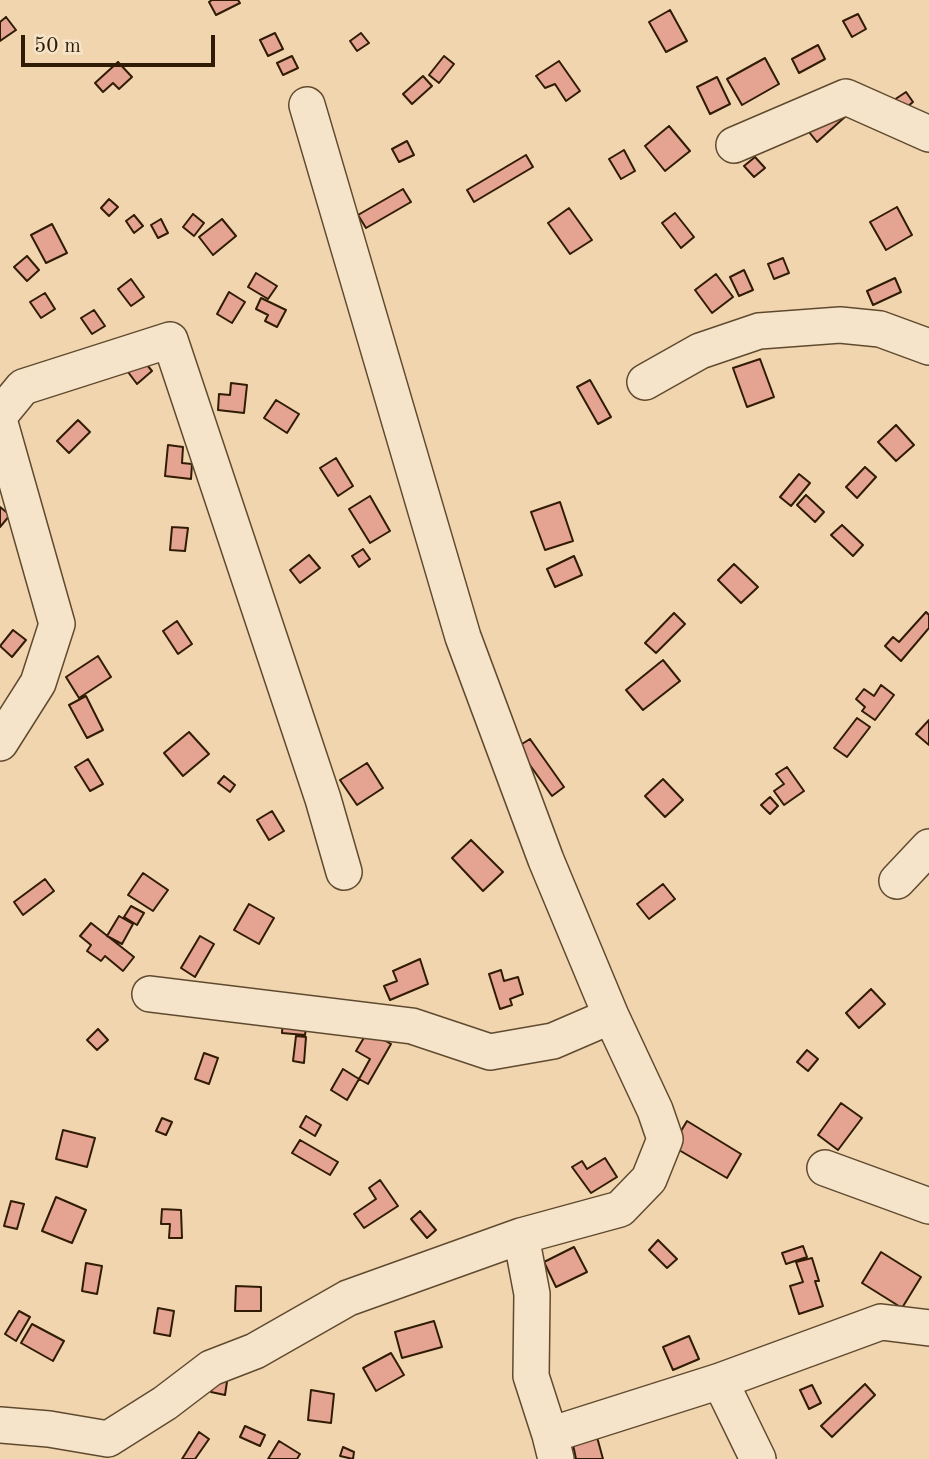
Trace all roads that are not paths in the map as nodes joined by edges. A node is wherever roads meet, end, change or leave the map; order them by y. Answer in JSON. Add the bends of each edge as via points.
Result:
{"nodes":[{"id":1,"x":307,"y":105,"type":"dead end"},
{"id":2,"x":929,"y":134,"type":"edge"},
{"id":3,"x":734,"y":145,"type":"dead end"},
{"id":4,"x":929,"y":347,"type":"edge"},
{"id":5,"x":645,"y":382,"type":"dead end"},
{"id":6,"x":0,"y":415,"type":"edge"},
{"id":7,"x":0,"y":423,"type":"edge"},
{"id":8,"x":0,"y":743,"type":"edge"},
{"id":9,"x":929,"y":847,"type":"edge"},
{"id":10,"x":344,"y":872,"type":"dead end"},
{"id":11,"x":897,"y":881,"type":"dead end"},
{"id":12,"x":150,"y":993,"type":"dead end"},
{"id":13,"x":611,"y":1016,"type":"junction"},
{"id":14,"x":824,"y":1167,"type":"dead end"},
{"id":15,"x":929,"y":1206,"type":"edge"},
{"id":16,"x":521,"y":1236,"type":"junction"},
{"id":17,"x":929,"y":1328,"type":"edge"},
{"id":18,"x":720,"y":1381,"type":"junction"},
{"id":19,"x":0,"y":1425,"type":"edge"},
{"id":20,"x":553,"y":1447,"type":"edge"},
{"id":21,"x":758,"y":1459,"type":"edge"}],
"edges":[{"from":1,"to":13,"type":"street","via":[[463,637],[546,860]]},
{"from":2,"to":3,"type":"street","via":[[846,97]]},
{"from":4,"to":5,"type":"street","via":[[880,329],[840,325],[759,331],[700,351]]},
{"from":6,"to":10,"type":"street","via":[[23,387],[170,340]]},
{"from":7,"to":8,"type":"street","via":[[57,624],[38,682]]},
{"from":9,"to":11,"type":"street"},
{"from":12,"to":13,"type":"street","via":[[412,1026],[490,1052],[553,1041]]},
{"from":13,"to":16,"type":"street","via":[[665,1139],[649,1178],[620,1209]]},
{"from":14,"to":15,"type":"street"},
{"from":16,"to":19,"type":"street","via":[[348,1298],[255,1351],[211,1368],[108,1440]]},
{"from":16,"to":20,"type":"street","via":[[532,1294],[531,1376]]},
{"from":17,"to":18,"type":"street","via":[[881,1322]]},
{"from":18,"to":20,"type":"street"},
{"from":18,"to":21,"type":"street"}]}
